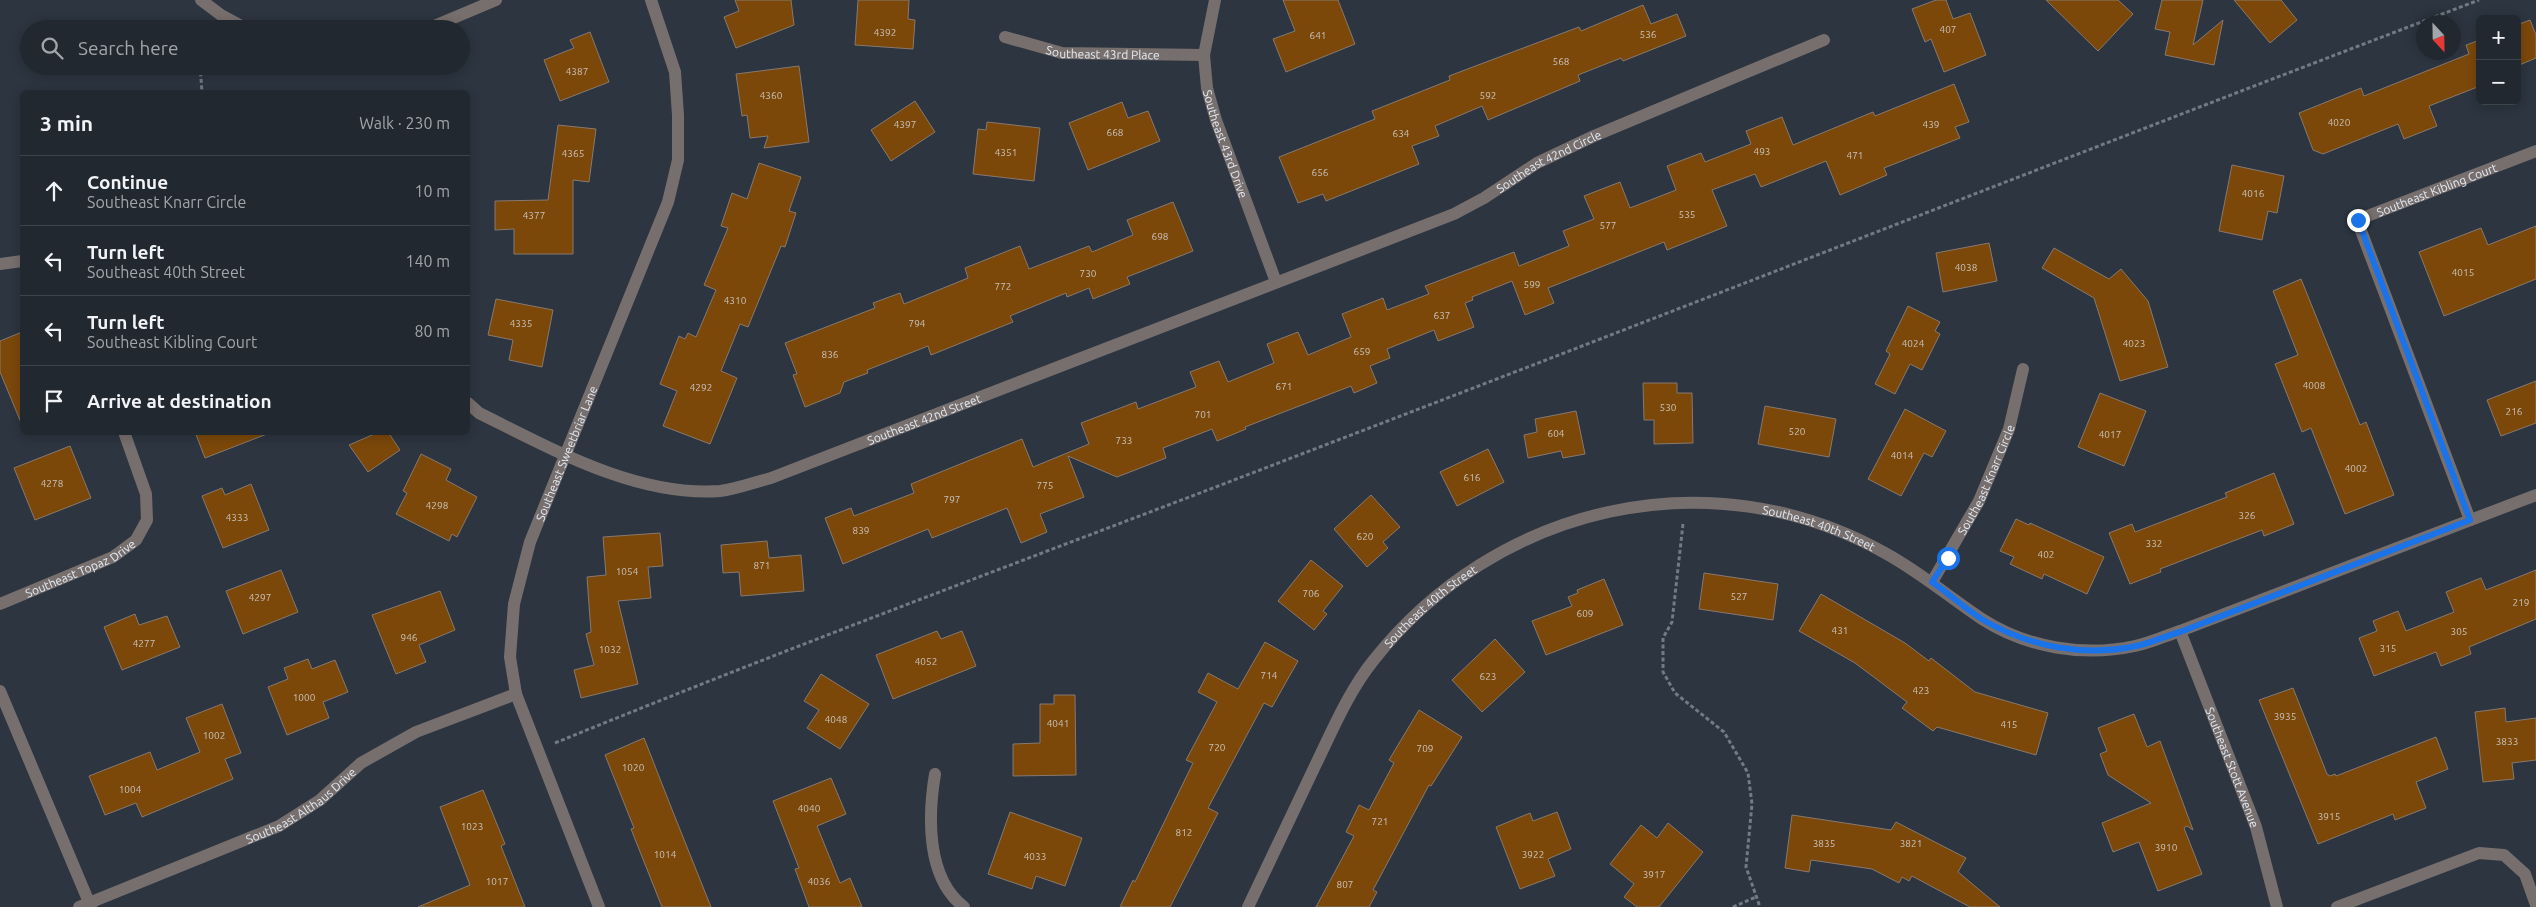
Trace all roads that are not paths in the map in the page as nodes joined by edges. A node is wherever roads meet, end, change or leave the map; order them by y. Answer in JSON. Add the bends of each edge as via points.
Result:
{"nodes":[{"id":1,"x":201,"y":0,"type":"edge"},
{"id":2,"x":496,"y":0,"type":"edge"},
{"id":3,"x":651,"y":0,"type":"edge"},
{"id":4,"x":1215,"y":0,"type":"edge"},
{"id":5,"x":230,"y":20,"type":"edge"},
{"id":6,"x":448,"y":20,"type":"edge"},
{"id":7,"x":1005,"y":37,"type":"dead end"},
{"id":8,"x":1824,"y":40,"type":"dead end"},
{"id":9,"x":1204,"y":55,"type":"junction"},
{"id":10,"x":2536,"y":151,"type":"edge"},
{"id":11,"x":20,"y":261,"type":"edge"},
{"id":12,"x":0,"y":264,"type":"edge"},
{"id":13,"x":1276,"y":282,"type":"junction"},
{"id":14,"x":2023,"y":369,"type":"dead end"},
{"id":15,"x":470,"y":405,"type":"edge"},
{"id":16,"x":125,"y":435,"type":"edge"},
{"id":17,"x":565,"y":456,"type":"junction"},
{"id":18,"x":2536,"y":495,"type":"edge"},
{"id":19,"x":2470,"y":520,"type":"junction"},
{"id":20,"x":1932,"y":582,"type":"junction"},
{"id":21,"x":0,"y":604,"type":"edge"},
{"id":22,"x":2180,"y":632,"type":"junction"},
{"id":23,"x":0,"y":691,"type":"edge"},
{"id":24,"x":516,"y":694,"type":"junction"},
{"id":25,"x":936,"y":774,"type":"dead end"},
{"id":26,"x":2536,"y":905,"type":"edge"},
{"id":27,"x":86,"y":906,"type":"edge"},
{"id":28,"x":599,"y":907,"type":"edge"},
{"id":29,"x":964,"y":907,"type":"edge"},
{"id":30,"x":1248,"y":907,"type":"edge"},
{"id":31,"x":2277,"y":907,"type":"edge"},
{"id":32,"x":2337,"y":907,"type":"edge"}],
"edges":[{"from":1,"to":5,"type":"street"},
{"from":2,"to":6,"type":"street"},
{"from":3,"to":17,"type":"street","name":"Southeast Sweetbriar Lane","via":[[674,72],[678,160],[668,202]]},
{"from":4,"to":9,"type":"street","name":"Southeast 43rd Drive"},
{"from":7,"to":9,"type":"street","name":"Southeast 43rd Place","via":[[1062,53]]},
{"from":8,"to":13,"type":"street","name":"Southeast 42nd Circle","via":[[1594,136],[1537,163],[1454,214]]},
{"from":9,"to":13,"type":"street","name":"Southeast 43rd Drive","via":[[1207,88],[1216,120]]},
{"from":10,"to":19,"type":"street","name":"Southeast Kibling Court","via":[[2358,220]]},
{"from":11,"to":12,"type":"street"},
{"from":13,"to":17,"type":"street","name":"Southeast 42nd Street","via":[[772,478],[721,490],[671,490]]},
{"from":14,"to":20,"type":"street","name":"Southeast Knarr Circle","via":[[2009,429],[1979,501]]},
{"from":15,"to":17,"type":"street","name":"Southeast 42nd Street","via":[[479,413]]},
{"from":16,"to":21,"type":"street","name":"Southeast Topaz Drive","via":[[146,494],[147,520],[136,540],[113,557]]},
{"from":17,"to":24,"type":"street","name":"Southeast Sweetbriar Lane","via":[[530,542],[514,604],[510,657]]},
{"from":18,"to":19,"type":"street","name":"Southeast 40th Street"},
{"from":19,"to":22,"type":"street","name":"Southeast 40th Street"},
{"from":20,"to":22,"type":"street","name":"Southeast 40th Street","via":[[1984,620],[2016,636],[2045,645],[2077,651],[2108,650],[2137,646]]},
{"from":20,"to":30,"type":"street","name":"Southeast 40th Street","via":[[1884,552],[1848,535],[1764,510],[1712,503],[1664,504],[1604,512],[1532,536],[1477,566],[1417,612],[1371,663],[1335,725]]},
{"from":22,"to":31,"type":"street","name":"Southeast Stott Avenue","via":[[2256,827]]},
{"from":23,"to":27,"type":"street"},
{"from":24,"to":27,"type":"street","name":"Southeast Althaus Drive","via":[[416,732],[361,764],[320,800],[278,826]]},
{"from":24,"to":28,"type":"street","name":"Southeast Sweetbriar Lane"},
{"from":25,"to":29,"type":"street","via":[[930,806],[932,839],[939,870],[953,899]]},
{"from":26,"to":32,"type":"street","via":[[2524,874],[2504,855],[2479,853]]}]}
